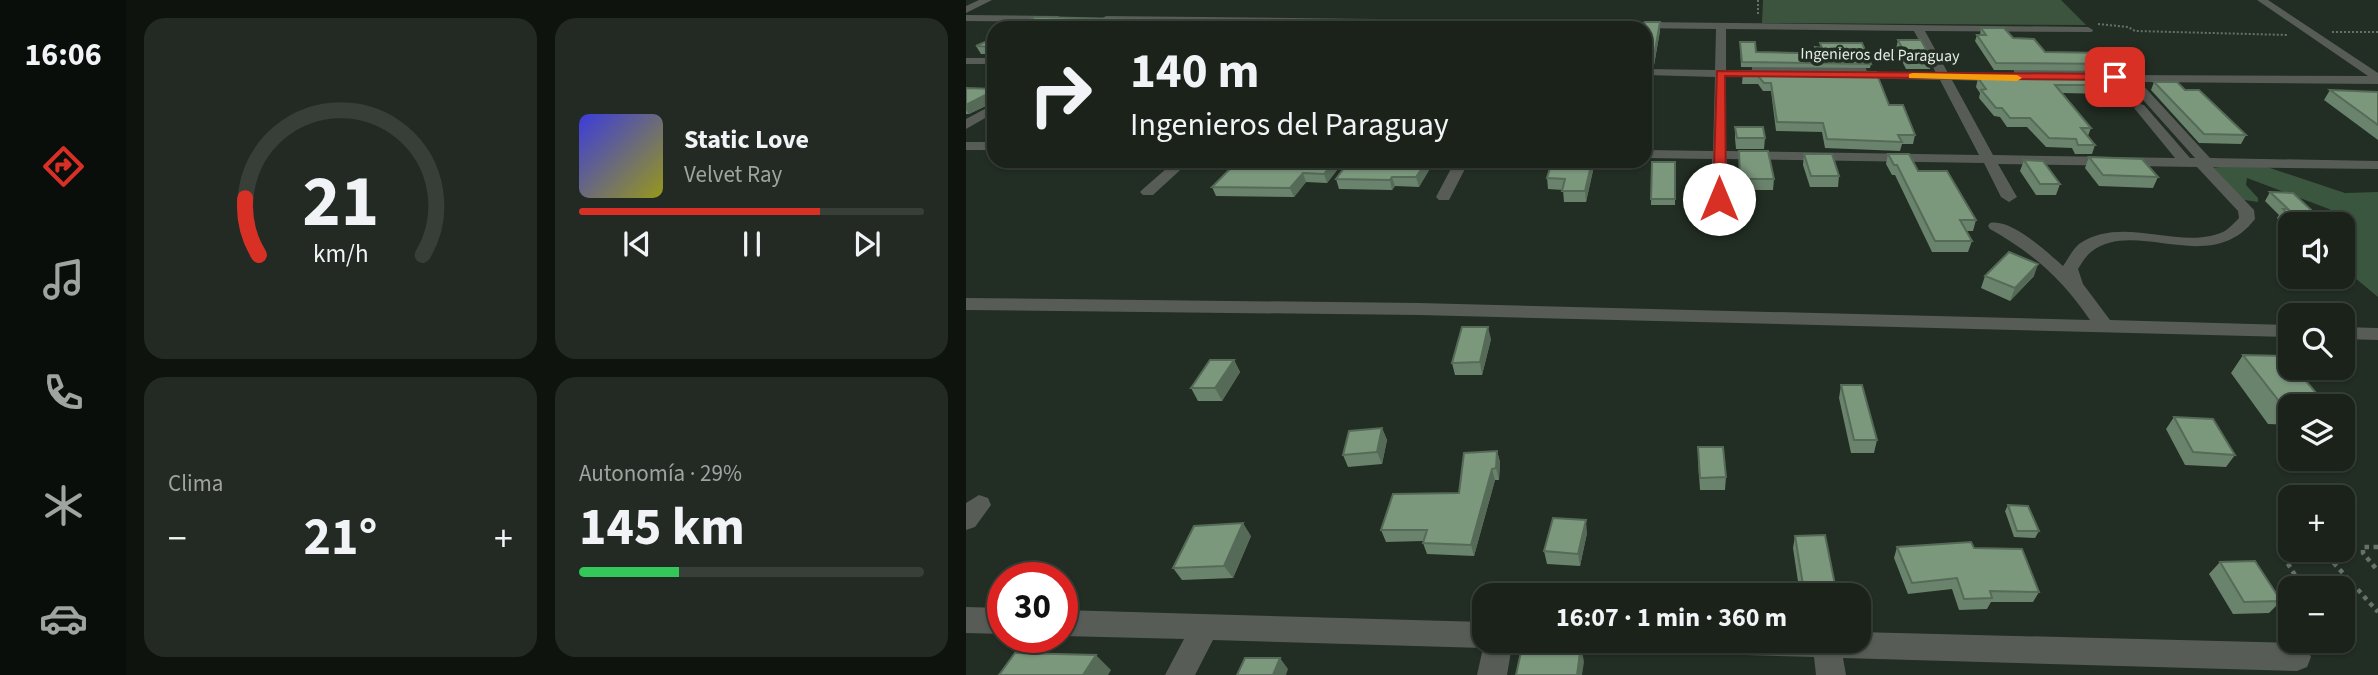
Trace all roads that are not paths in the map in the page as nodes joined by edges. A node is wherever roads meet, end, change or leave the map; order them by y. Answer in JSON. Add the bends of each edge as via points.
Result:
{"nodes":[{"id":1,"x":987,"y":0,"type":"edge"},
{"id":2,"x":2262,"y":0,"type":"edge"},
{"id":3,"x":966,"y":10,"type":"edge"},
{"id":4,"x":966,"y":18,"type":"edge"},
{"id":5,"x":1074,"y":19,"type":"edge"},
{"id":6,"x":1088,"y":19,"type":"edge"},
{"id":7,"x":1142,"y":20,"type":"joint"},
{"id":8,"x":1180,"y":21,"type":"edge"},
{"id":9,"x":1652,"y":26,"type":"edge"},
{"id":10,"x":1721,"y":26,"type":"junction"},
{"id":11,"x":2092,"y":27,"type":"road end"},
{"id":12,"x":1918,"y":28,"type":"junction"},
{"id":13,"x":966,"y":61,"type":"edge"},
{"id":14,"x":987,"y":61,"type":"edge"},
{"id":15,"x":1652,"y":67,"type":"edge"},
{"id":16,"x":1720,"y":71,"type":"junction"},
{"id":17,"x":1652,"y":72,"type":"edge"},
{"id":18,"x":1942,"y":74,"type":"junction"},
{"id":19,"x":2115,"y":77,"type":"junction"},
{"id":20,"x":2130,"y":77,"type":"junction"},
{"id":21,"x":2378,"y":79,"type":"edge"},
{"id":22,"x":987,"y":112,"type":"edge"},
{"id":23,"x":966,"y":125,"type":"edge"},
{"id":24,"x":966,"y":146,"type":"edge"},
{"id":25,"x":987,"y":146,"type":"edge"},
{"id":26,"x":1652,"y":154,"type":"edge"},
{"id":27,"x":1720,"y":155,"type":"junction"},
{"id":28,"x":1989,"y":159,"type":"junction"},
{"id":29,"x":2198,"y":163,"type":"junction"},
{"id":30,"x":2378,"y":165,"type":"edge"},
{"id":31,"x":1175,"y":168,"type":"edge"},
{"id":32,"x":1458,"y":168,"type":"edge"},
{"id":33,"x":1149,"y":192,"type":"dead end"},
{"id":34,"x":1444,"y":197,"type":"dead end"},
{"id":35,"x":2009,"y":197,"type":"dead end"},
{"id":36,"x":1719,"y":199,"type":"dead end"},
{"id":37,"x":1996,"y":226,"type":"dead end"},
{"id":38,"x":2074,"y":284,"type":"junction"},
{"id":39,"x":966,"y":304,"type":"edge"},
{"id":40,"x":2104,"y":326,"type":"junction"},
{"id":41,"x":2278,"y":331,"type":"edge"},
{"id":42,"x":2355,"y":333,"type":"edge"},
{"id":43,"x":2378,"y":334,"type":"edge"},
{"id":44,"x":966,"y":620,"type":"edge"},
{"id":45,"x":987,"y":621,"type":"edge"},
{"id":46,"x":1078,"y":623,"type":"edge"},
{"id":47,"x":1205,"y":627,"type":"junction"},
{"id":48,"x":1472,"y":635,"type":"edge"},
{"id":49,"x":1871,"y":646,"type":"edge"},
{"id":50,"x":1496,"y":653,"type":"edge"},
{"id":51,"x":1827,"y":653,"type":"edge"},
{"id":52,"x":2297,"y":657,"type":"dead end"},
{"id":53,"x":1181,"y":675,"type":"edge"},
{"id":54,"x":1492,"y":675,"type":"edge"},
{"id":55,"x":1831,"y":675,"type":"edge"}],
"edges":[{"from":1,"to":3,"type":"street"},
{"from":2,"to":21,"type":"street"},
{"from":4,"to":5,"type":"street"},
{"from":6,"to":7,"type":"street"},
{"from":7,"to":8,"type":"street"},
{"from":9,"to":10,"type":"street"},
{"from":10,"to":12,"type":"street"},
{"from":10,"to":16,"type":"street"},
{"from":11,"to":12,"type":"street"},
{"from":12,"to":18,"type":"street"},
{"from":13,"to":14,"type":"street"},
{"from":15,"to":16,"type":"street","name":"Ingenieros del Paraguay"},
{"from":16,"to":17,"type":"street","name":"Ingenieros del Paraguay"},
{"from":16,"to":18,"type":"street","name":"Ingenieros del Paraguay"},
{"from":16,"to":27,"type":"street"},
{"from":18,"to":19,"type":"street","name":"Ingenieros del Paraguay"},
{"from":18,"to":28,"type":"street"},
{"from":19,"to":20,"type":"street","name":"Ingenieros del Paraguay"},
{"from":19,"to":29,"type":"street"},
{"from":20,"to":21,"type":"street","name":"Ingenieros del Paraguay"},
{"from":20,"to":29,"type":"street"},
{"from":22,"to":23,"type":"street"},
{"from":24,"to":25,"type":"street"},
{"from":26,"to":27,"type":"street"},
{"from":27,"to":28,"type":"street"},
{"from":27,"to":36,"type":"street"},
{"from":28,"to":29,"type":"street"},
{"from":28,"to":35,"type":"street"},
{"from":29,"to":30,"type":"street"},
{"from":29,"to":38,"type":"street","via":[[2246,210],[2247,219],[2236,234],[2210,240],[2097,240],[2074,258],[2069,269]]},
{"from":31,"to":33,"type":"street"},
{"from":32,"to":34,"type":"street"},
{"from":37,"to":38,"type":"street","via":[[2026,243]]},
{"from":38,"to":40,"type":"street"},
{"from":39,"to":40,"type":"street"},
{"from":40,"to":41,"type":"street"},
{"from":42,"to":43,"type":"street"},
{"from":44,"to":45,"type":"street"},
{"from":46,"to":47,"type":"street"},
{"from":47,"to":48,"type":"street"},
{"from":47,"to":53,"type":"street"},
{"from":49,"to":52,"type":"street"},
{"from":50,"to":54,"type":"street"},
{"from":51,"to":55,"type":"street"}]}
